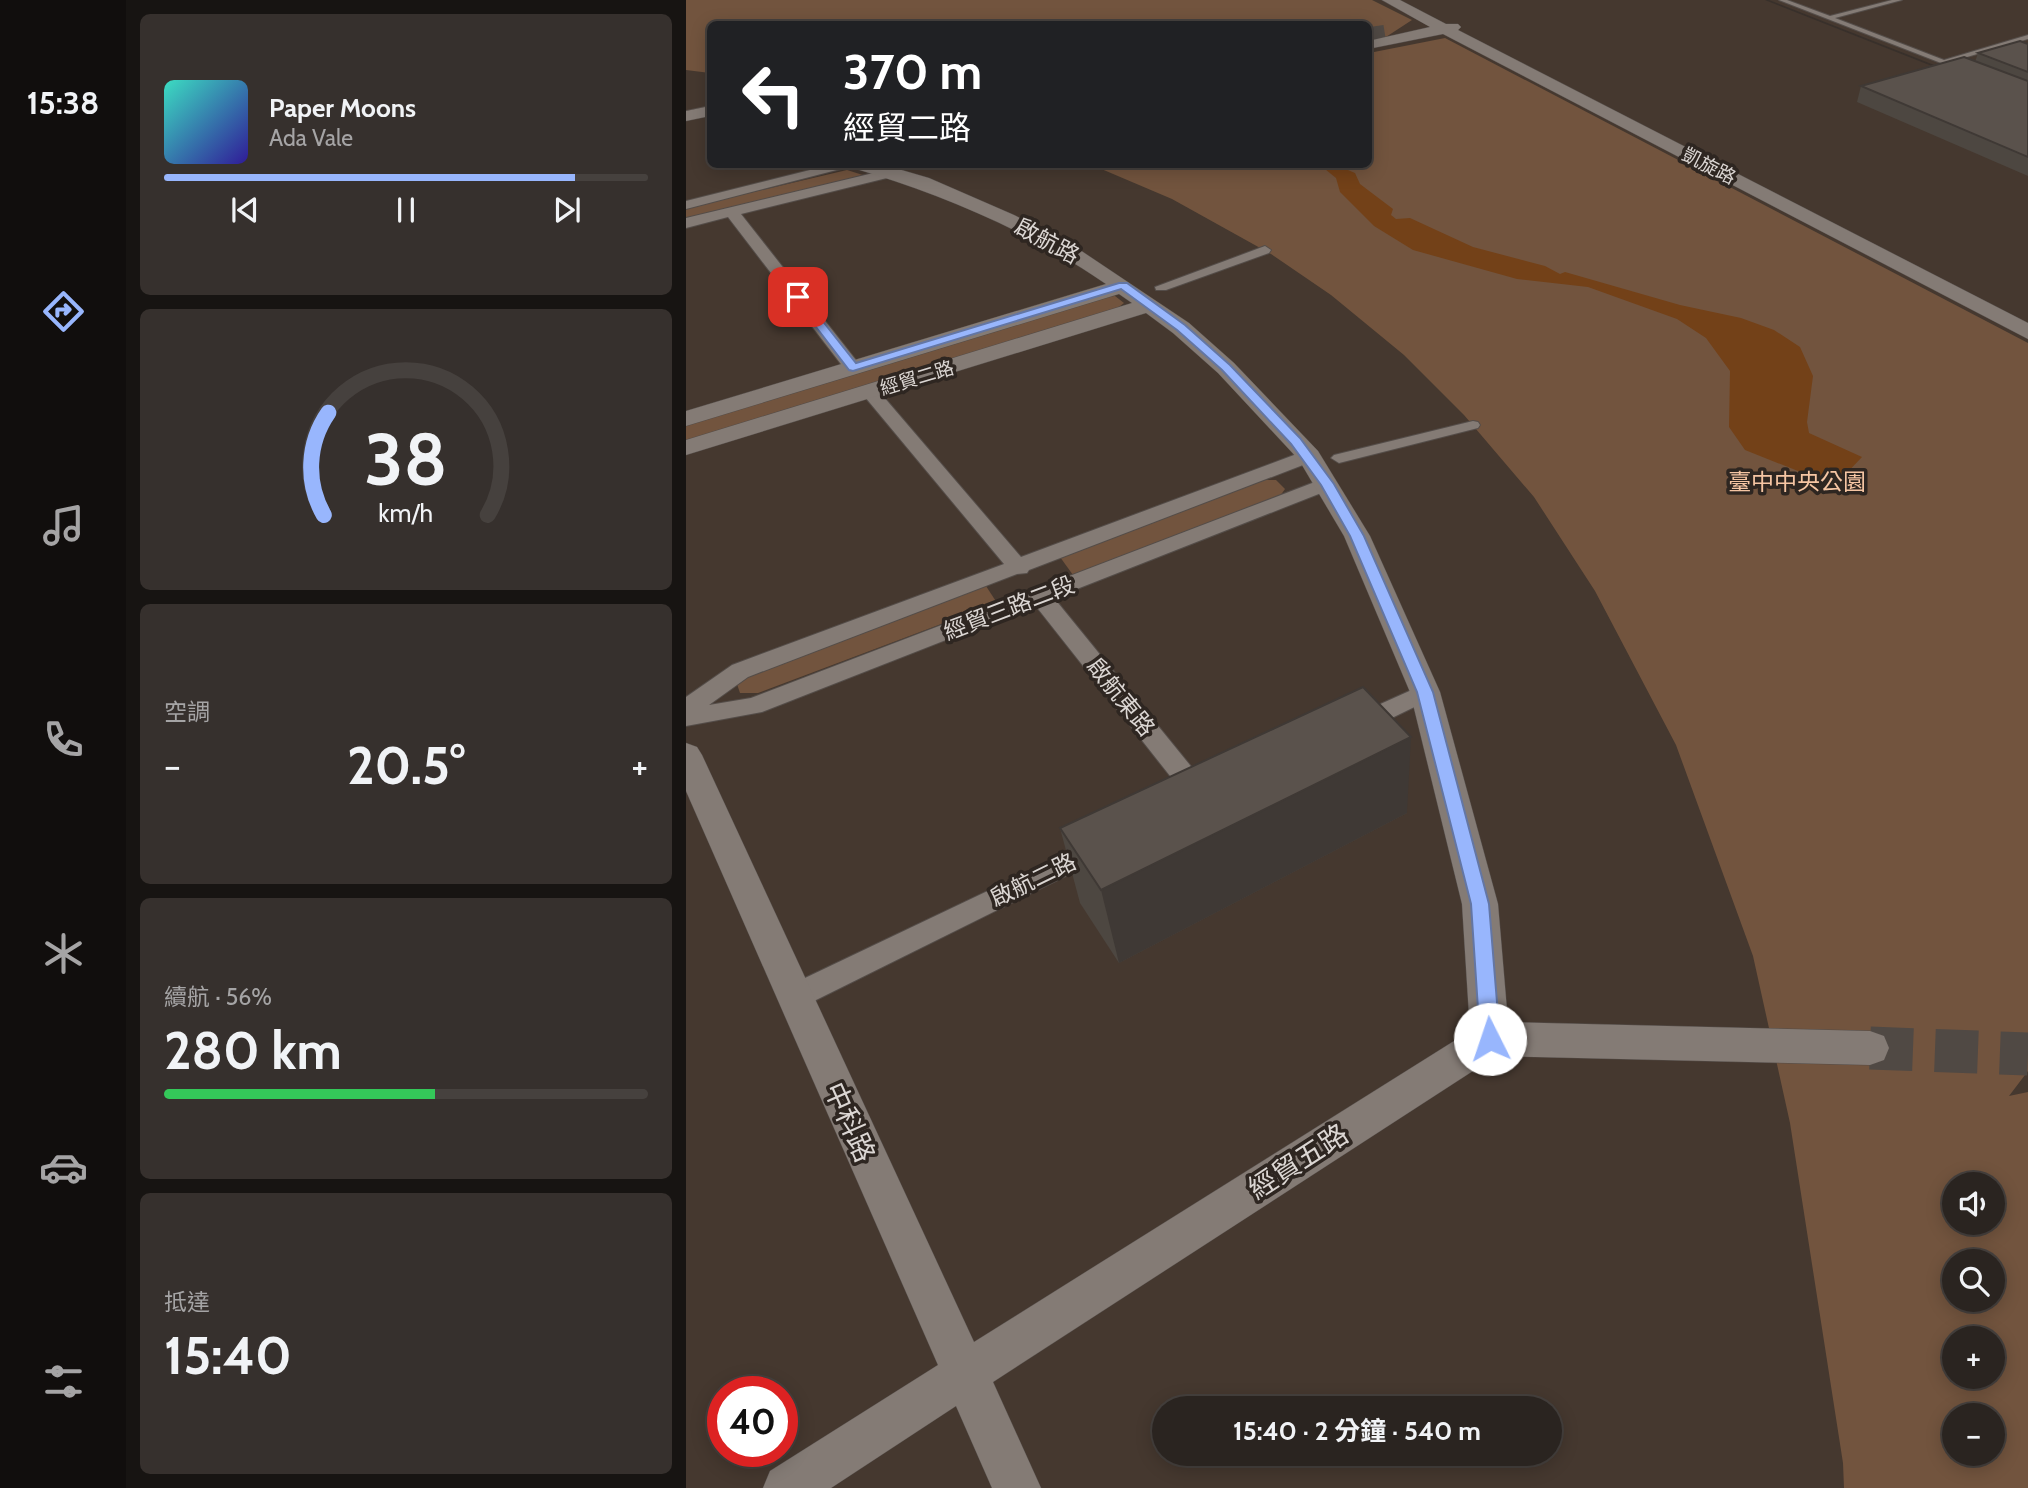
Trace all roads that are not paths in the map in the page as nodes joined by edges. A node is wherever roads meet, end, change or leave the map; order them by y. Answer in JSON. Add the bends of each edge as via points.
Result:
{"nodes":[{"id":1,"x":1389,"y":0,"type":"tunnel mouth"},
{"id":2,"x":1415,"y":0,"type":"edge"},
{"id":3,"x":1782,"y":0,"type":"edge"},
{"id":4,"x":1899,"y":0,"type":"edge"},
{"id":5,"x":1829,"y":18,"type":"junction"},
{"id":6,"x":1449,"y":24,"type":"junction"},
{"id":7,"x":1387,"y":33,"type":"tunnel mouth"},
{"id":8,"x":2028,"y":37,"type":"edge"},
{"id":9,"x":1372,"y":45,"type":"tunnel mouth"},
{"id":10,"x":1944,"y":62,"type":"junction"},
{"id":11,"x":1968,"y":72,"type":"edge"},
{"id":12,"x":837,"y":168,"type":"edge"},
{"id":13,"x":873,"y":168,"type":"edge"},
{"id":14,"x":890,"y":173,"type":"junction"},
{"id":15,"x":686,"y":205,"type":"edge"},
{"id":16,"x":732,"y":212,"type":"junction"},
{"id":17,"x":686,"y":223,"type":"edge"},
{"id":18,"x":1265,"y":250,"type":"dead end"},
{"id":19,"x":1123,"y":286,"type":"junction"},
{"id":20,"x":1155,"y":296,"type":"junction"},
{"id":21,"x":2028,"y":314,"type":"edge"},
{"id":22,"x":2028,"y":332,"type":"edge"},
{"id":23,"x":853,"y":368,"type":"junction"},
{"id":24,"x":871,"y":393,"type":"junction"},
{"id":25,"x":686,"y":419,"type":"edge"},
{"id":26,"x":1473,"y":425,"type":"dead end"},
{"id":27,"x":686,"y":449,"type":"edge"},
{"id":28,"x":1309,"y":456,"type":"junction"},
{"id":29,"x":1339,"y":458,"type":"dead end"},
{"id":30,"x":1327,"y":484,"type":"junction"},
{"id":31,"x":1019,"y":568,"type":"junction"},
{"id":32,"x":1040,"y":596,"type":"junction"},
{"id":33,"x":1425,"y":692,"type":"junction"},
{"id":34,"x":686,"y":709,"type":"edge"},
{"id":35,"x":686,"y":717,"type":"edge"},
{"id":36,"x":1328,"y":738,"type":"edge"},
{"id":37,"x":686,"y":755,"type":"edge"},
{"id":38,"x":1203,"y":798,"type":"edge"},
{"id":39,"x":1125,"y":835,"type":"edge"},
{"id":40,"x":794,"y":997,"type":"junction"},
{"id":41,"x":1490,"y":1039,"type":"junction"},
{"id":42,"x":1870,"y":1048,"type":"tunnel mouth"},
{"id":43,"x":964,"y":1375,"type":"junction"},
{"id":44,"x":787,"y":1488,"type":"edge"},
{"id":45,"x":1017,"y":1488,"type":"edge"}],
"edges":[{"from":1,"to":6,"type":"street","name":"凱旋路"},
{"from":2,"to":6,"type":"street","name":"凱旋路"},
{"from":3,"to":5,"type":"lane"},
{"from":4,"to":5,"type":"lane"},
{"from":5,"to":10,"type":"lane"},
{"from":6,"to":7,"type":"street"},
{"from":6,"to":9,"type":"street"},
{"from":6,"to":21,"type":"street","name":"凱旋路"},
{"from":6,"to":22,"type":"street","name":"凱旋路"},
{"from":8,"to":10,"type":"lane"},
{"from":10,"to":11,"type":"lane"},
{"from":12,"to":15,"type":"street"},
{"from":13,"to":14,"type":"street","name":"啟航路"},
{"from":14,"to":16,"type":"street"},
{"from":14,"to":19,"type":"street","name":"啟航路","via":[[1007,219],[1068,250]]},
{"from":16,"to":17,"type":"street"},
{"from":16,"to":23,"type":"street"},
{"from":18,"to":20,"type":"street"},
{"from":19,"to":20,"type":"street","name":"啟航路"},
{"from":19,"to":23,"type":"street","name":"經貿二路"},
{"from":20,"to":24,"type":"street","name":"經貿二路"},
{"from":20,"to":28,"type":"street","name":"啟航路"},
{"from":23,"to":25,"type":"street","name":"經貿二路"},
{"from":24,"to":27,"type":"street","name":"經貿二路"},
{"from":24,"to":31,"type":"street"},
{"from":26,"to":29,"type":"street"},
{"from":28,"to":30,"type":"street","name":"啟航路"},
{"from":28,"to":31,"type":"street","name":"經貿三路二段"},
{"from":30,"to":32,"type":"street","name":"經貿三路二段"},
{"from":30,"to":33,"type":"street","name":"啟航路","via":[[1357,536]]},
{"from":31,"to":34,"type":"street","name":"經貿三路二段","via":[[740,671]]},
{"from":32,"to":35,"type":"street","name":"經貿三路二段","via":[[754,706]]},
{"from":32,"to":38,"type":"street","name":"啟航東路"},
{"from":33,"to":36,"type":"street"},
{"from":33,"to":41,"type":"street","name":"啟航路","via":[[1480,904]]},
{"from":37,"to":40,"type":"street","name":"中科路"},
{"from":39,"to":40,"type":"street","name":"啟航二路"},
{"from":40,"to":43,"type":"street","name":"中科路"},
{"from":41,"to":42,"type":"street"},
{"from":41,"to":43,"type":"street","name":"經貿五路"},
{"from":43,"to":44,"type":"street","name":"經貿五路"},
{"from":43,"to":45,"type":"street","name":"中科路"}]}
